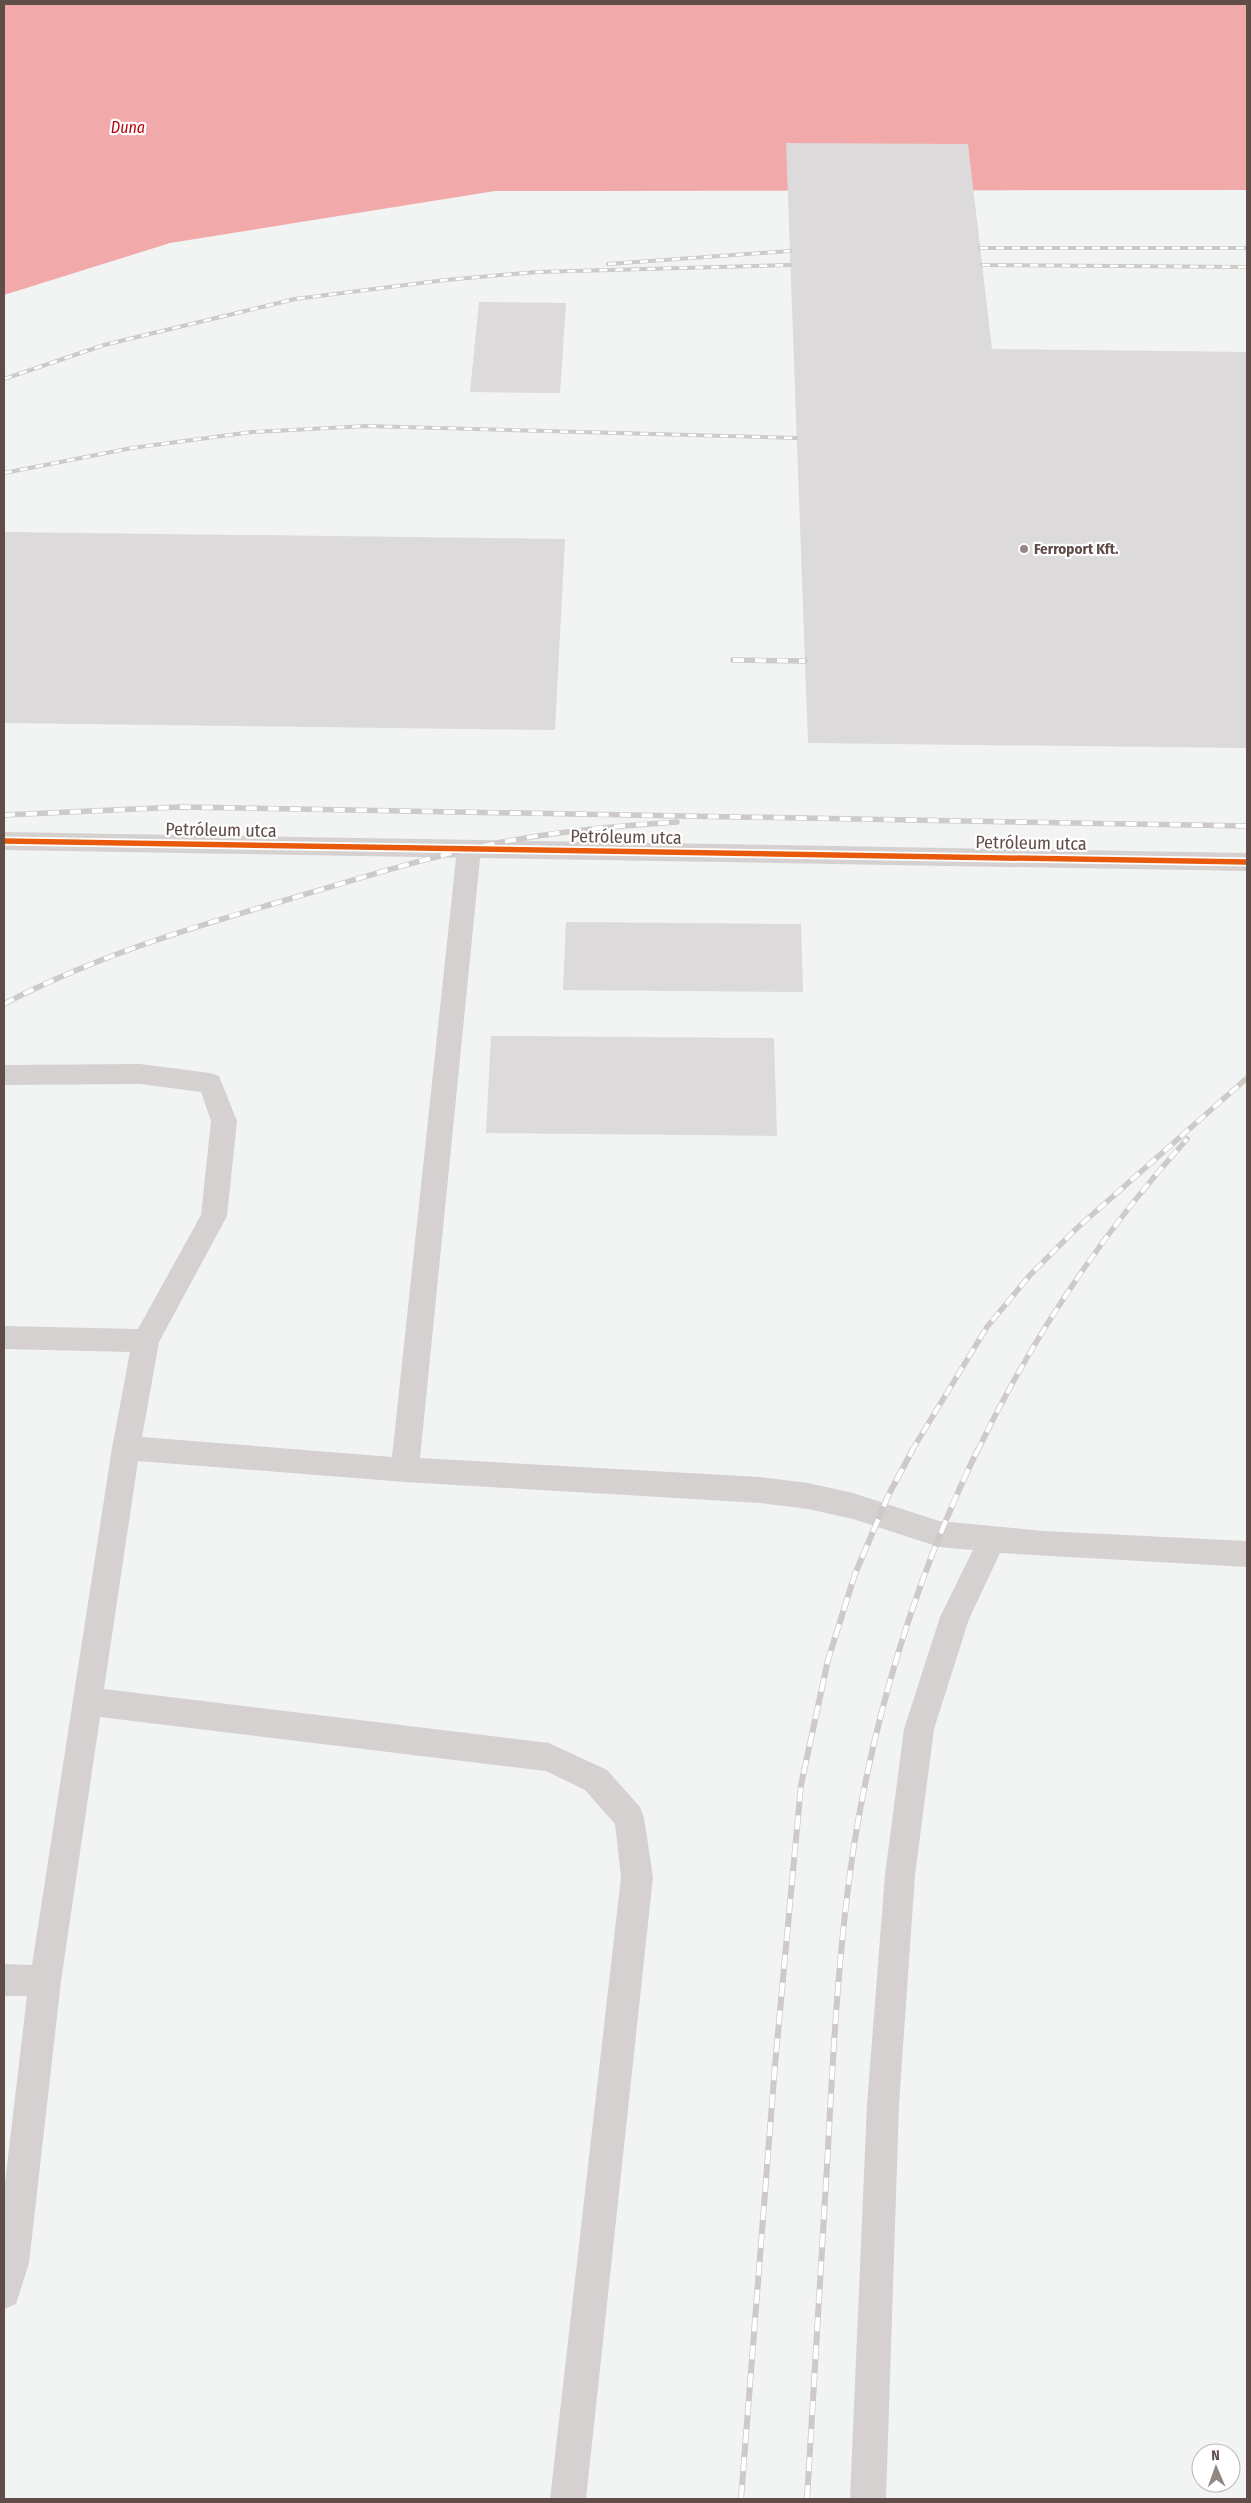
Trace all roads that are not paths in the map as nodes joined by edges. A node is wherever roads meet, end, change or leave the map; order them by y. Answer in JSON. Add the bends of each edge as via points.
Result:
{"nodes":[{"id":1,"x":4,"y":841,"type":"edge"},
{"id":2,"x":470,"y":849,"type":"junction"},
{"id":3,"x":1247,"y":862,"type":"edge"},
{"id":4,"x":4,"y":1076,"type":"edge"},
{"id":5,"x":4,"y":1337,"type":"edge"},
{"id":6,"x":146,"y":1341,"type":"junction"},
{"id":7,"x":126,"y":1448,"type":"junction"},
{"id":8,"x":405,"y":1470,"type":"junction"},
{"id":9,"x":992,"y":1540,"type":"junction"},
{"id":10,"x":1247,"y":1554,"type":"edge"},
{"id":11,"x":86,"y":1701,"type":"junction"},
{"id":12,"x":4,"y":1980,"type":"edge"},
{"id":13,"x":45,"y":1982,"type":"junction"},
{"id":14,"x":4,"y":2292,"type":"edge"},
{"id":15,"x":568,"y":2499,"type":"edge"},
{"id":16,"x":868,"y":2499,"type":"edge"}],
"edges":[{"from":1,"to":2,"type":"street","name":"Petróleum utca"},
{"from":2,"to":3,"type":"street","name":"Petróleum utca"},
{"from":2,"to":8,"type":"lane"},
{"from":4,"to":6,"type":"lane","via":[[140,1074],[210,1083],[224,1121],[214,1216]]},
{"from":5,"to":6,"type":"lane"},
{"from":6,"to":7,"type":"lane"},
{"from":7,"to":8,"type":"lane"},
{"from":7,"to":11,"type":"lane"},
{"from":8,"to":9,"type":"lane","via":[[760,1490],[853,1506],[939,1534]]},
{"from":9,"to":10,"type":"lane"},
{"from":9,"to":16,"type":"lane","via":[[955,1617],[919,1729],[900,1875],[883,2104]]},
{"from":11,"to":13,"type":"lane"},
{"from":11,"to":15,"type":"lane","via":[[549,1757],[596,1780],[629,1818],[637,1877]]},
{"from":12,"to":13,"type":"lane"},
{"from":13,"to":14,"type":"lane","via":[[12,2263]]}]}
